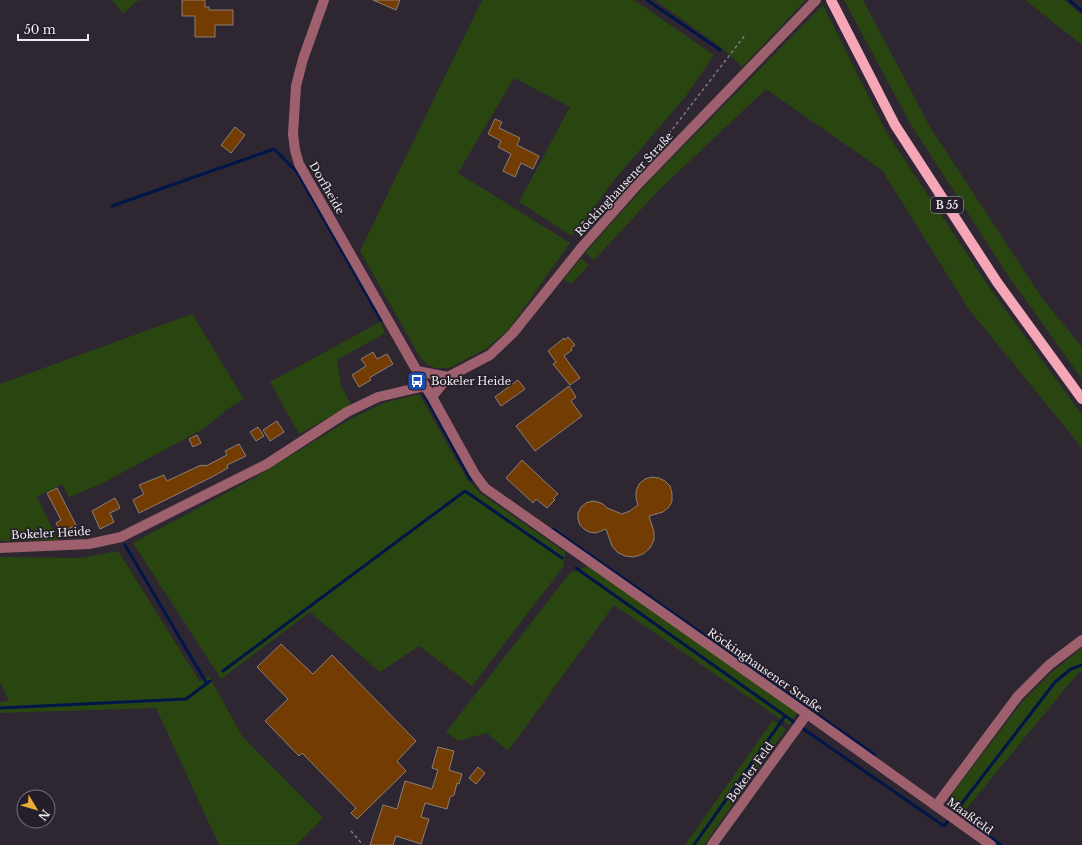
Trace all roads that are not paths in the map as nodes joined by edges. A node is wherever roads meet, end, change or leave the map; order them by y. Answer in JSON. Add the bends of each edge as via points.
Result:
{"nodes":[{"id":1,"x":324,"y":0,"type":"edge"},
{"id":2,"x":830,"y":0,"type":"edge"},
{"id":3,"x":813,"y":3,"type":"edge"},
{"id":4,"x":418,"y":371,"type":"junction"},
{"id":5,"x":448,"y":378,"type":"junction"},
{"id":6,"x":425,"y":386,"type":"junction"},
{"id":7,"x":432,"y":397,"type":"junction"},
{"id":8,"x":1082,"y":399,"type":"edge"},
{"id":9,"x":0,"y":548,"type":"edge"},
{"id":10,"x":1082,"y":640,"type":"edge"},
{"id":11,"x":807,"y":714,"type":"junction"},
{"id":12,"x":936,"y":806,"type":"junction"},
{"id":13,"x":712,"y":845,"type":"edge"},
{"id":14,"x":990,"y":845,"type":"edge"}],
"edges":[{"from":1,"to":4,"type":"street","name":"Dorfheide","via":[[296,86],[293,134],[295,150],[299,164]]},
{"from":2,"to":8,"type":"main road","number":"B 55","via":[[895,125],[997,282]]},
{"from":3,"to":5,"type":"street","name":"Röckinghausener Straße","via":[[639,183],[582,247],[513,333],[490,355]]},
{"from":4,"to":5,"type":"street"},
{"from":4,"to":6,"type":"street","name":"Röckinghausener Straße"},
{"from":5,"to":7,"type":"street","name":"Röckinghausener Straße"},
{"from":6,"to":7,"type":"street","name":"Röckinghausener Straße"},
{"from":6,"to":9,"type":"street","name":"Bokeler Heide","via":[[378,397],[347,412],[267,464],[121,538],[88,544]]},
{"from":7,"to":11,"type":"street","name":"Röckinghausener Straße","via":[[485,488]]},
{"from":10,"to":12,"type":"street","via":[[1049,665],[1018,696]]},
{"from":11,"to":12,"type":"street","name":"Röckinghausener Straße"},
{"from":11,"to":13,"type":"street","name":"Bokeler Feld"},
{"from":12,"to":14,"type":"street","name":"Maaßfeld"}]}
